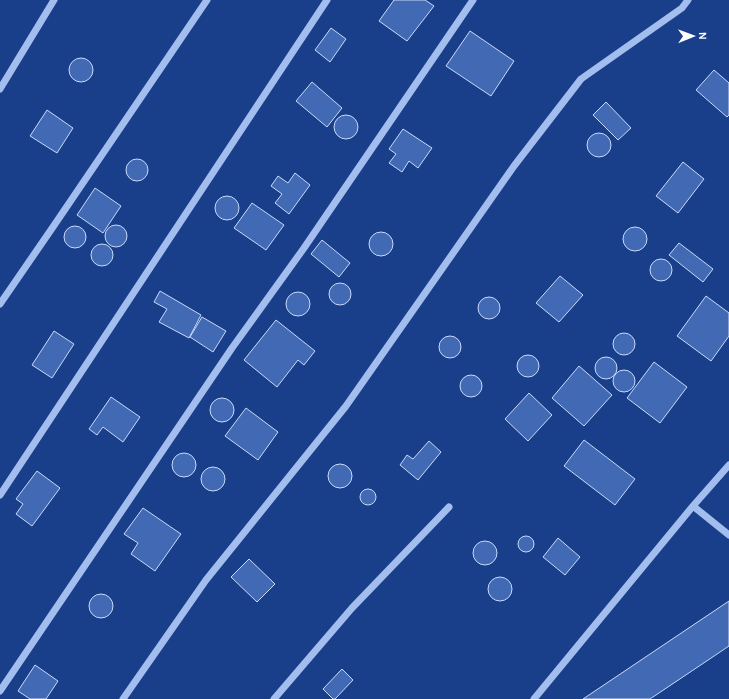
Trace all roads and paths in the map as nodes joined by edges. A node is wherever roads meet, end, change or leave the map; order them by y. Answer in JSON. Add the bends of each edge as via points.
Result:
{"nodes":[{"id":1,"x":54,"y":0,"type":"edge"},
{"id":2,"x":207,"y":0,"type":"edge"},
{"id":3,"x":327,"y":0,"type":"edge"},
{"id":4,"x":473,"y":0,"type":"edge"},
{"id":5,"x":688,"y":0,"type":"edge"},
{"id":6,"x":0,"y":89,"type":"edge"},
{"id":7,"x":0,"y":304,"type":"edge"},
{"id":8,"x":729,"y":465,"type":"edge"},
{"id":9,"x":0,"y":495,"type":"edge"},
{"id":10,"x":693,"y":506,"type":"junction"},
{"id":11,"x":449,"y":507,"type":"dead end"},
{"id":12,"x":729,"y":535,"type":"edge"},
{"id":13,"x":0,"y":691,"type":"edge"},
{"id":14,"x":123,"y":699,"type":"edge"},
{"id":15,"x":274,"y":699,"type":"edge"},
{"id":16,"x":534,"y":699,"type":"edge"}],
"edges":[{"from":1,"to":6,"type":"street"},
{"from":2,"to":7,"type":"street"},
{"from":3,"to":9,"type":"street"},
{"from":4,"to":13,"type":"street","via":[[304,248],[232,348]]},
{"from":5,"to":14,"type":"street","via":[[682,8],[581,79],[514,166],[346,406],[206,580]]},
{"from":8,"to":10,"type":"street"},
{"from":10,"to":12,"type":"street"},
{"from":10,"to":16,"type":"street"},
{"from":11,"to":15,"type":"street","via":[[352,608]]}]}
